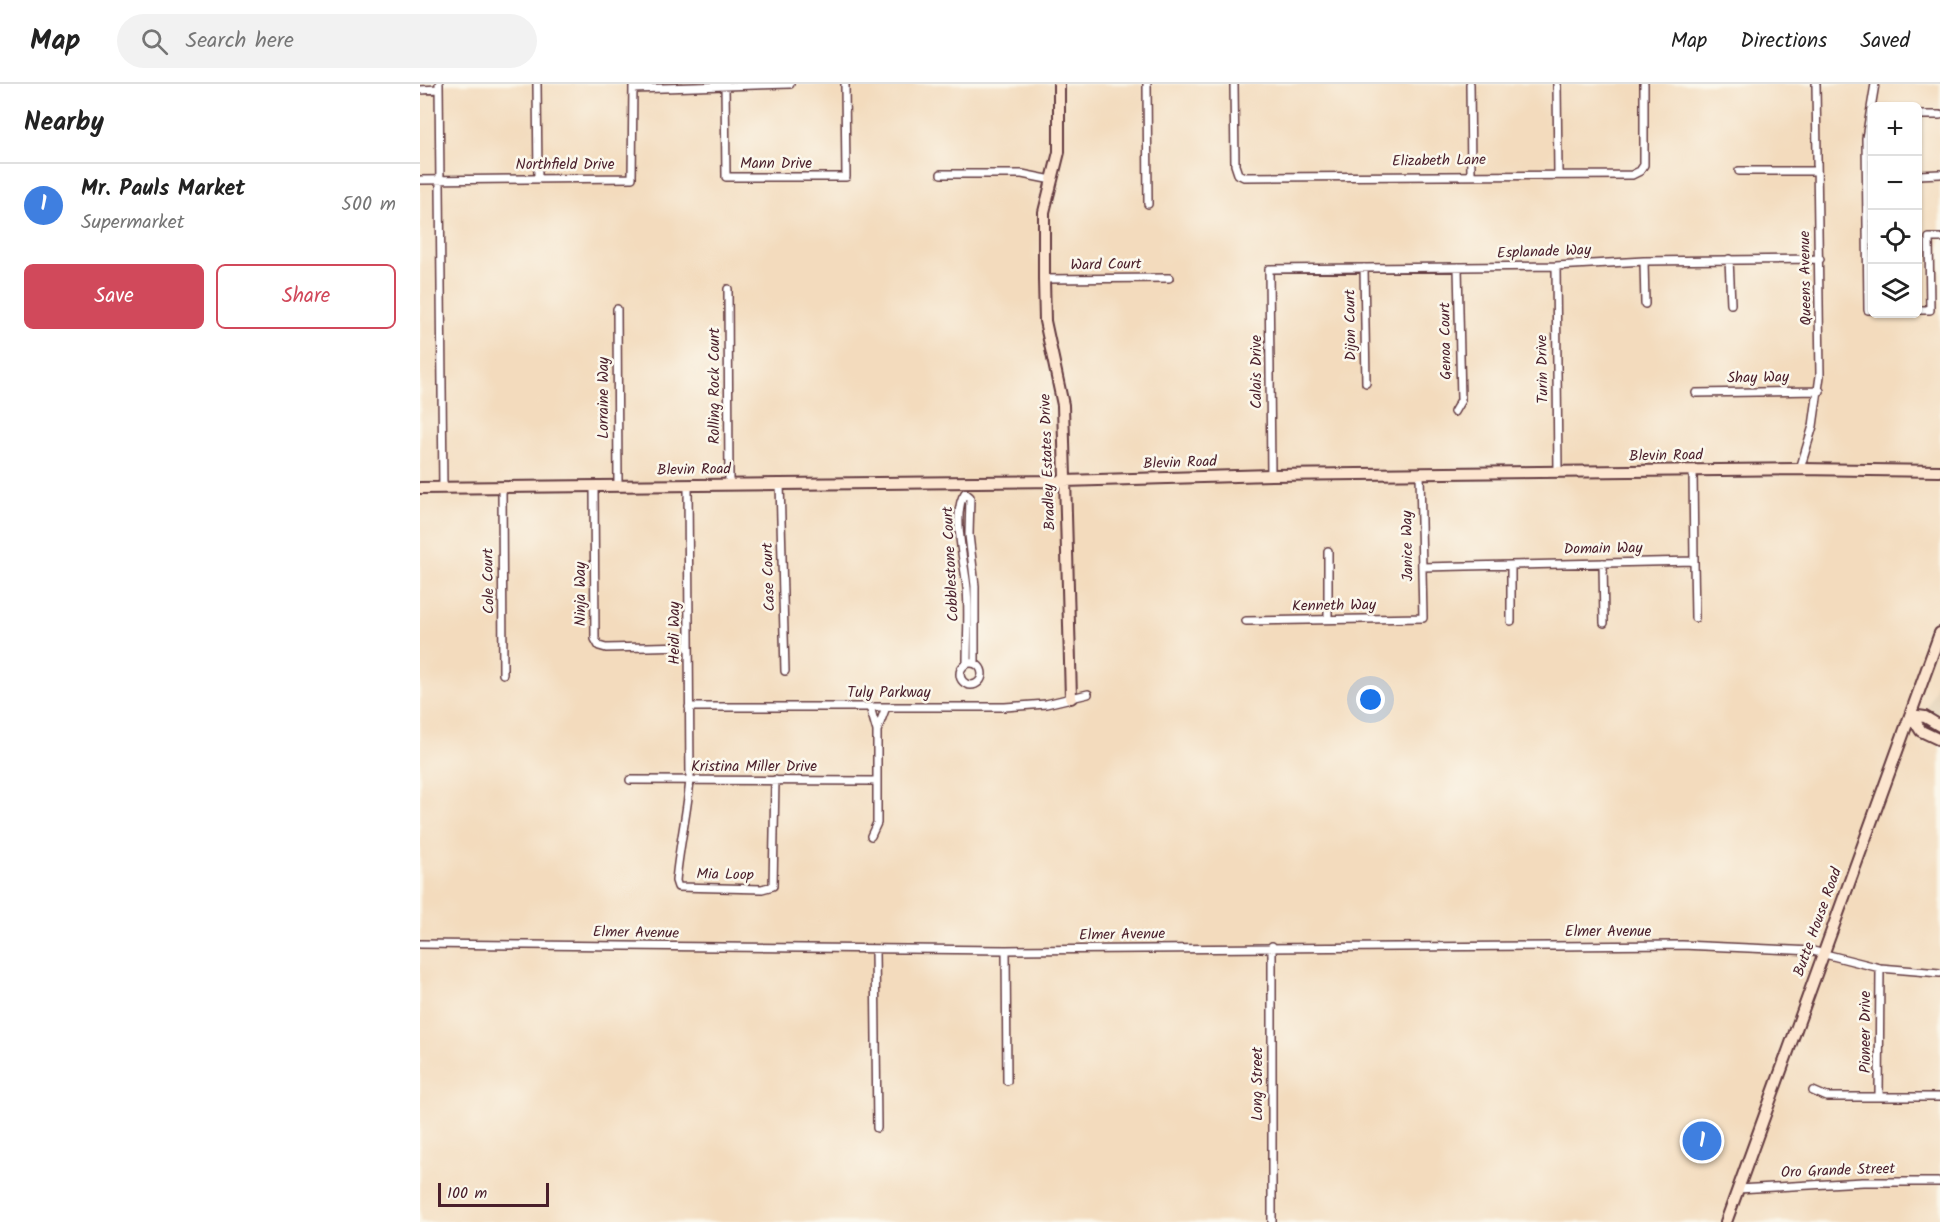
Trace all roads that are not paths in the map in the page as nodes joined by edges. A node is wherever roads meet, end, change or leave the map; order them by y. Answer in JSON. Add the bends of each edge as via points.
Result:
{"nodes":[{"id":1,"x":537,"y":84,"type":"edge"},
{"id":2,"x":790,"y":84,"type":"edge"},
{"id":3,"x":845,"y":84,"type":"edge"},
{"id":4,"x":1059,"y":84,"type":"edge"},
{"id":5,"x":1147,"y":84,"type":"edge"},
{"id":6,"x":1234,"y":84,"type":"edge"},
{"id":7,"x":1470,"y":84,"type":"edge"},
{"id":8,"x":1557,"y":84,"type":"edge"},
{"id":9,"x":1644,"y":84,"type":"edge"},
{"id":10,"x":1816,"y":84,"type":"edge"},
{"id":11,"x":1875,"y":84,"type":"edge"},
{"id":12,"x":725,"y":85,"type":"edge"},
{"id":13,"x":633,"y":86,"type":"edge"},
{"id":14,"x":439,"y":87,"type":"edge"},
{"id":15,"x":420,"y":90,"type":"edge"},
{"id":16,"x":1873,"y":102,"type":"edge"},
{"id":17,"x":1922,"y":115,"type":"edge"},
{"id":18,"x":1940,"y":115,"type":"edge"},
{"id":19,"x":1739,"y":171,"type":"dead end"},
{"id":20,"x":1817,"y":171,"type":"junction"},
{"id":21,"x":941,"y":174,"type":"dead end"},
{"id":22,"x":1471,"y":174,"type":"junction"},
{"id":23,"x":1558,"y":174,"type":"junction"},
{"id":24,"x":1940,"y":174,"type":"edge"},
{"id":25,"x":1922,"y":175,"type":"edge"},
{"id":26,"x":538,"y":179,"type":"junction"},
{"id":27,"x":420,"y":180,"type":"edge"},
{"id":28,"x":440,"y":180,"type":"junction"},
{"id":29,"x":1052,"y":180,"type":"junction"},
{"id":30,"x":1148,"y":204,"type":"dead end"},
{"id":31,"x":1869,"y":210,"type":"edge"},
{"id":32,"x":1940,"y":238,"type":"edge"},
{"id":33,"x":1729,"y":259,"type":"junction"},
{"id":34,"x":1820,"y":259,"type":"junction"},
{"id":35,"x":1644,"y":261,"type":"junction"},
{"id":36,"x":1870,"y":264,"type":"edge"},
{"id":37,"x":1556,"y":266,"type":"junction"},
{"id":38,"x":1458,"y":267,"type":"junction"},
{"id":39,"x":1364,"y":268,"type":"junction"},
{"id":40,"x":1269,"y":269,"type":"joint"},
{"id":41,"x":1169,"y":278,"type":"dead end"},
{"id":42,"x":1044,"y":279,"type":"junction"},
{"id":43,"x":728,"y":289,"type":"dead end"},
{"id":44,"x":1645,"y":304,"type":"dead end"},
{"id":45,"x":1731,"y":304,"type":"dead end"},
{"id":46,"x":617,"y":309,"type":"dead end"},
{"id":47,"x":1922,"y":310,"type":"edge"},
{"id":48,"x":1366,"y":382,"type":"dead end"},
{"id":49,"x":1820,"y":391,"type":"junction"},
{"id":50,"x":1696,"y":393,"type":"dead end"},
{"id":51,"x":1454,"y":412,"type":"dead end"},
{"id":52,"x":1800,"y":470,"type":"junction"},
{"id":53,"x":1692,"y":471,"type":"junction"},
{"id":54,"x":1940,"y":471,"type":"edge"},
{"id":55,"x":1558,"y":472,"type":"junction"},
{"id":56,"x":1420,"y":474,"type":"junction"},
{"id":57,"x":1271,"y":475,"type":"junction"},
{"id":58,"x":1064,"y":481,"type":"junction"},
{"id":59,"x":780,"y":483,"type":"junction"},
{"id":60,"x":729,"y":484,"type":"junction"},
{"id":61,"x":688,"y":485,"type":"junction"},
{"id":62,"x":594,"y":486,"type":"junction"},
{"id":63,"x":618,"y":486,"type":"junction"},
{"id":64,"x":502,"y":487,"type":"junction"},
{"id":65,"x":965,"y":487,"type":"junction"},
{"id":66,"x":420,"y":488,"type":"edge"},
{"id":67,"x":443,"y":488,"type":"junction"},
{"id":68,"x":961,"y":535,"type":"junction"},
{"id":69,"x":969,"y":535,"type":"junction"},
{"id":70,"x":1328,"y":551,"type":"dead end"},
{"id":71,"x":1695,"y":561,"type":"junction"},
{"id":72,"x":1603,"y":563,"type":"junction"},
{"id":73,"x":1511,"y":565,"type":"junction"},
{"id":74,"x":1422,"y":567,"type":"junction"},
{"id":75,"x":971,"y":599,"type":"junction"},
{"id":76,"x":1423,"y":618,"type":"joint"},
{"id":77,"x":1695,"y":618,"type":"dead end"},
{"id":78,"x":1328,"y":620,"type":"junction"},
{"id":79,"x":1246,"y":621,"type":"dead end"},
{"id":80,"x":1511,"y":621,"type":"dead end"},
{"id":81,"x":1604,"y":623,"type":"dead end"},
{"id":82,"x":1940,"y":633,"type":"edge"},
{"id":83,"x":689,"y":646,"type":"junction"},
{"id":84,"x":971,"y":663,"type":"dead end"},
{"id":85,"x":785,"y":671,"type":"dead end"},
{"id":86,"x":504,"y":674,"type":"dead end"},
{"id":87,"x":1088,"y":694,"type":"dead end"},
{"id":88,"x":1071,"y":698,"type":"junction"},
{"id":89,"x":689,"y":707,"type":"junction"},
{"id":90,"x":870,"y":707,"type":"junction"},
{"id":91,"x":886,"y":707,"type":"junction"},
{"id":92,"x":1911,"y":715,"type":"junction"},
{"id":93,"x":1940,"y":726,"type":"edge"},
{"id":94,"x":877,"y":731,"type":"junction"},
{"id":95,"x":1940,"y":740,"type":"edge"},
{"id":96,"x":630,"y":780,"type":"dead end"},
{"id":97,"x":690,"y":780,"type":"junction"},
{"id":98,"x":774,"y":780,"type":"junction"},
{"id":99,"x":877,"y":781,"type":"junction"},
{"id":100,"x":872,"y":836,"type":"dead end"},
{"id":101,"x":420,"y":945,"type":"edge"},
{"id":102,"x":1272,"y":946,"type":"junction"},
{"id":103,"x":875,"y":949,"type":"junction"},
{"id":104,"x":1006,"y":950,"type":"junction"},
{"id":105,"x":1823,"y":954,"type":"junction"},
{"id":106,"x":1880,"y":968,"type":"junction"},
{"id":107,"x":1940,"y":973,"type":"edge"},
{"id":108,"x":1007,"y":1081,"type":"dead end"},
{"id":109,"x":1813,"y":1091,"type":"dead end"},
{"id":110,"x":1879,"y":1097,"type":"junction"},
{"id":111,"x":1940,"y":1097,"type":"edge"},
{"id":112,"x":877,"y":1128,"type":"dead end"},
{"id":113,"x":1940,"y":1182,"type":"edge"},
{"id":114,"x":1738,"y":1189,"type":"junction"},
{"id":115,"x":1272,"y":1222,"type":"edge"},
{"id":116,"x":1726,"y":1222,"type":"edge"}],
"edges":[{"from":1,"to":26,"type":"street"},
{"from":2,"to":12,"type":"street"},
{"from":3,"to":12,"type":"street","name":"Mann Drive","via":[[846,177],[726,177]]},
{"from":4,"to":29,"type":"street","name":"Bradley Estates Drive","via":[[1060,138]]},
{"from":5,"to":30,"type":"street"},
{"from":6,"to":22,"type":"street","name":"Elizabeth Lane","via":[[1238,174],[1244,177]]},
{"from":7,"to":22,"type":"street"},
{"from":8,"to":23,"type":"street"},
{"from":9,"to":23,"type":"street","name":"Elizabeth Lane","via":[[1644,165],[1640,171],[1632,175]]},
{"from":10,"to":20,"type":"street","name":"Queens Avenue"},
{"from":11,"to":16,"type":"street"},
{"from":12,"to":13,"type":"street"},
{"from":13,"to":26,"type":"street","name":"Northfield Drive","via":[[632,178]]},
{"from":14,"to":15,"type":"street"},
{"from":14,"to":28,"type":"street"},
{"from":17,"to":18,"type":"street"},
{"from":19,"to":20,"type":"street"},
{"from":20,"to":34,"type":"street","name":"Queens Avenue"},
{"from":21,"to":29,"type":"street","via":[[1022,174]]},
{"from":22,"to":23,"type":"street","name":"Elizabeth Lane"},
{"from":24,"to":25,"type":"street"},
{"from":26,"to":28,"type":"street","name":"Northfield Drive"},
{"from":27,"to":28,"type":"street","name":"Northfield Drive"},
{"from":28,"to":67,"type":"street"},
{"from":29,"to":42,"type":"street","name":"Bradley Estates Drive","via":[[1044,212]]},
{"from":31,"to":36,"type":"street"},
{"from":32,"to":47,"type":"street","via":[[1929,238],[1930,310]]},
{"from":33,"to":34,"type":"street","name":"Esplanade Way"},
{"from":33,"to":35,"type":"street","name":"Esplanade Way"},
{"from":33,"to":45,"type":"street"},
{"from":34,"to":49,"type":"street","name":"Queens Avenue"},
{"from":35,"to":37,"type":"street","name":"Esplanade Way"},
{"from":35,"to":44,"type":"street"},
{"from":37,"to":38,"type":"street","name":"Esplanade Way"},
{"from":37,"to":55,"type":"street","name":"Turin Drive"},
{"from":38,"to":39,"type":"street","name":"Esplanade Way"},
{"from":38,"to":51,"type":"street","name":"Genoa Court","via":[[1461,400]]},
{"from":39,"to":40,"type":"street","name":"Esplanade Way"},
{"from":39,"to":48,"type":"street","name":"Dijon Court"},
{"from":40,"to":57,"type":"street","name":"Calais Drive"},
{"from":41,"to":42,"type":"street","name":"Ward Court"},
{"from":42,"to":58,"type":"street","name":"Bradley Estates Drive","via":[[1045,321],[1063,405]]},
{"from":43,"to":60,"type":"street","name":"Rolling Rock Court"},
{"from":46,"to":63,"type":"street","name":"Lorraine Way"},
{"from":49,"to":50,"type":"street","name":"Shay Way"},
{"from":49,"to":52,"type":"street","name":"Queens Avenue"},
{"from":52,"to":53,"type":"street","name":"Blevin Road"},
{"from":52,"to":54,"type":"street","name":"Blevin Road"},
{"from":53,"to":55,"type":"street","name":"Blevin Road"},
{"from":53,"to":71,"type":"street"},
{"from":55,"to":56,"type":"street","name":"Blevin Road"},
{"from":56,"to":57,"type":"street","name":"Blevin Road"},
{"from":56,"to":74,"type":"street","name":"Janice Way"},
{"from":57,"to":58,"type":"street","name":"Blevin Road"},
{"from":58,"to":65,"type":"street","name":"Blevin Road"},
{"from":58,"to":88,"type":"street","name":"Bradley Estates Drive"},
{"from":59,"to":60,"type":"street","name":"Blevin Road"},
{"from":59,"to":65,"type":"street","name":"Blevin Road"},
{"from":59,"to":85,"type":"street","name":"Case Court"},
{"from":60,"to":61,"type":"street","name":"Blevin Road"},
{"from":61,"to":63,"type":"street","name":"Blevin Road"},
{"from":61,"to":83,"type":"street","name":"Heidi Way"},
{"from":62,"to":63,"type":"street","name":"Blevin Road"},
{"from":62,"to":64,"type":"street","name":"Blevin Road"},
{"from":62,"to":83,"type":"street","name":"Ninja Way","via":[[595,639],[606,648]]},
{"from":64,"to":67,"type":"street","name":"Blevin Road"},
{"from":64,"to":86,"type":"street","name":"Cole Court"},
{"from":65,"to":68,"type":"street","name":"Cobblestone Court","via":[[960,500]]},
{"from":65,"to":69,"type":"street","name":"Cobblestone Court","via":[[970,497]]},
{"from":66,"to":67,"type":"street","name":"Blevin Road"},
{"from":68,"to":69,"type":"street"},
{"from":68,"to":75,"type":"street","name":"Cobblestone Court"},
{"from":69,"to":75,"type":"street","name":"Cobblestone Court"},
{"from":70,"to":78,"type":"street"},
{"from":71,"to":72,"type":"street","name":"Domain Way"},
{"from":71,"to":77,"type":"street"},
{"from":72,"to":73,"type":"street","name":"Domain Way"},
{"from":72,"to":81,"type":"street"},
{"from":73,"to":74,"type":"street","name":"Domain Way"},
{"from":73,"to":80,"type":"street"},
{"from":74,"to":76,"type":"street","name":"Janice Way"},
{"from":75,"to":84,"type":"street","name":"Cobblestone Court"},
{"from":76,"to":78,"type":"street","name":"Kenneth Way"},
{"from":78,"to":79,"type":"street","name":"Kenneth Way"},
{"from":82,"to":92,"type":"street","name":"Butte House Road"},
{"from":83,"to":89,"type":"street","name":"Heidi Way"},
{"from":87,"to":88,"type":"street","name":"Tuly Parkway"},
{"from":88,"to":91,"type":"street","name":"Tuly Parkway","via":[[1029,706]]},
{"from":89,"to":90,"type":"street","name":"Tuly Parkway"},
{"from":89,"to":97,"type":"street","name":"Heidi Way"},
{"from":90,"to":91,"type":"street","name":"Tuly Parkway"},
{"from":90,"to":94,"type":"street"},
{"from":91,"to":94,"type":"street"},
{"from":92,"to":93,"type":"street","via":[[1925,717]]},
{"from":92,"to":95,"type":"street","via":[[1921,731]]},
{"from":92,"to":105,"type":"street","name":"Butte House Road"},
{"from":94,"to":99,"type":"street"},
{"from":96,"to":97,"type":"street","name":"Kristina Miller Drive"},
{"from":97,"to":98,"type":"street","name":"Kristina Miller Drive"},
{"from":97,"to":98,"type":"street","name":"Mia Loop","via":[[679,843],[678,886],[762,889],[773,886],[774,879]]},
{"from":98,"to":99,"type":"street","name":"Kristina Miller Drive"},
{"from":99,"to":100,"type":"street","via":[[877,823]]},
{"from":101,"to":103,"type":"street","name":"Elmer Avenue"},
{"from":102,"to":104,"type":"street","name":"Elmer Avenue"},
{"from":102,"to":105,"type":"street","name":"Elmer Avenue","via":[[1682,945]]},
{"from":102,"to":115,"type":"street","name":"Long Street"},
{"from":103,"to":104,"type":"street","name":"Elmer Avenue"},
{"from":103,"to":112,"type":"street"},
{"from":104,"to":108,"type":"street"},
{"from":105,"to":106,"type":"street","name":"Elmer Avenue"},
{"from":105,"to":114,"type":"street","name":"Butte House Road"},
{"from":106,"to":107,"type":"street","name":"Elmer Avenue"},
{"from":106,"to":110,"type":"street","name":"Pioneer Drive"},
{"from":109,"to":110,"type":"street","via":[[1827,1097]]},
{"from":110,"to":111,"type":"street"},
{"from":113,"to":114,"type":"street","name":"Oro Grande Street"},
{"from":114,"to":116,"type":"street","name":"Butte House Road"}]}
